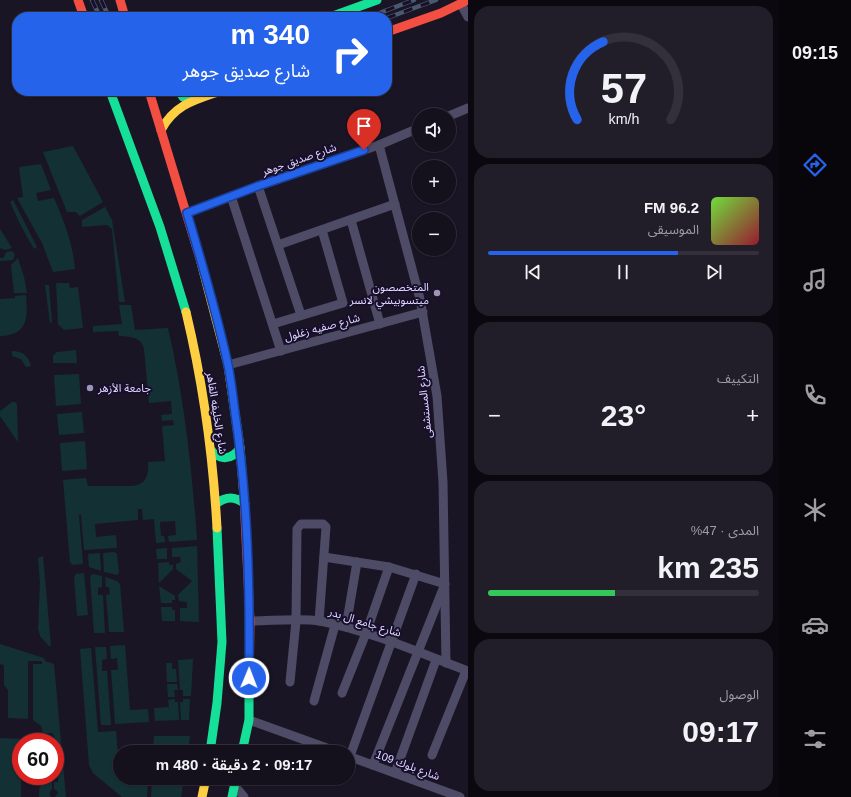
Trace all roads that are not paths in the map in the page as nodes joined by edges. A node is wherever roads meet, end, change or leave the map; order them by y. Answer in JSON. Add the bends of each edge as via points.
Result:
{"nodes":[{"id":1,"x":78,"y":0,"type":"edge"},
{"id":2,"x":120,"y":0,"type":"edge"},
{"id":3,"x":377,"y":0,"type":"edge"},
{"id":4,"x":464,"y":2,"type":"edge"},
{"id":5,"x":82,"y":12,"type":"edge"},
{"id":6,"x":124,"y":12,"type":"edge"},
{"id":7,"x":344,"y":12,"type":"edge"},
{"id":8,"x":468,"y":17,"type":"edge"},
{"id":9,"x":392,"y":30,"type":"edge"},
{"id":10,"x":112,"y":96,"type":"edge"},
{"id":11,"x":151,"y":96,"type":"edge"},
{"id":12,"x":182,"y":96,"type":"edge"},
{"id":13,"x":207,"y":96,"type":"edge"},
{"id":14,"x":191,"y":102,"type":"junction"},
{"id":15,"x":468,"y":108,"type":"edge"},
{"id":16,"x":456,"y":113,"type":"edge"},
{"id":17,"x":161,"y":130,"type":"junction"},
{"id":18,"x":412,"y":131,"type":"edge"},
{"id":19,"x":379,"y":145,"type":"junction"},
{"id":20,"x":258,"y":186,"type":"junction"},
{"id":21,"x":231,"y":196,"type":"junction"},
{"id":22,"x":395,"y":204,"type":"junction"},
{"id":23,"x":187,"y":213,"type":"junction"},
{"id":24,"x":351,"y":220,"type":"junction"},
{"id":25,"x":322,"y":230,"type":"junction"},
{"id":26,"x":278,"y":245,"type":"junction"},
{"id":27,"x":423,"y":312,"type":"junction"},
{"id":28,"x":301,"y":315,"type":"junction"},
{"id":29,"x":273,"y":324,"type":"junction"},
{"id":30,"x":380,"y":324,"type":"junction"},
{"id":31,"x":281,"y":351,"type":"junction"},
{"id":32,"x":228,"y":365,"type":"junction"},
{"id":33,"x":240,"y":448,"type":"junction"},
{"id":34,"x":212,"y":450,"type":"junction"},
{"id":35,"x":216,"y":504,"type":"junction"},
{"id":36,"x":245,"y":504,"type":"junction"},
{"id":37,"x":324,"y":556,"type":"junction"},
{"id":38,"x":357,"y":562,"type":"junction"},
{"id":39,"x":389,"y":567,"type":"junction"},
{"id":40,"x":416,"y":574,"type":"junction"},
{"id":41,"x":445,"y":584,"type":"junction"},
{"id":42,"x":250,"y":621,"type":"junction"},
{"id":43,"x":296,"y":621,"type":"junction"},
{"id":44,"x":319,"y":621,"type":"junction"},
{"id":45,"x":335,"y":625,"type":"junction"},
{"id":46,"x":346,"y":627,"type":"junction"},
{"id":47,"x":366,"y":633,"type":"junction"},
{"id":48,"x":391,"y":642,"type":"junction"},
{"id":49,"x":417,"y":652,"type":"junction"},
{"id":50,"x":436,"y":660,"type":"junction"},
{"id":51,"x":446,"y":663,"type":"junction"},
{"id":52,"x":467,"y":671,"type":"edge"},
{"id":53,"x":290,"y":682,"type":"dead end"},
{"id":54,"x":342,"y":693,"type":"dead end"},
{"id":55,"x":314,"y":702,"type":"dead end"},
{"id":56,"x":249,"y":720,"type":"junction"},
{"id":57,"x":211,"y":745,"type":"edge"},
{"id":58,"x":244,"y":745,"type":"edge"},
{"id":59,"x":319,"y":745,"type":"edge"},
{"id":60,"x":353,"y":745,"type":"edge"},
{"id":61,"x":432,"y":755,"type":"dead end"},
{"id":62,"x":355,"y":758,"type":"edge"},
{"id":63,"x":373,"y":765,"type":"junction"},
{"id":64,"x":395,"y":773,"type":"junction"},
{"id":65,"x":205,"y":785,"type":"edge"},
{"id":66,"x":234,"y":785,"type":"edge"},
{"id":67,"x":237,"y":785,"type":"edge"},
{"id":68,"x":449,"y":795,"type":"edge"},
{"id":69,"x":202,"y":797,"type":"edge"},
{"id":70,"x":232,"y":797,"type":"edge"},
{"id":71,"x":244,"y":797,"type":"edge"},
{"id":72,"x":460,"y":797,"type":"edge"}],
"edges":[{"from":1,"to":5,"type":"main road"},
{"from":2,"to":6,"type":"main road"},
{"from":3,"to":7,"type":"main road"},
{"from":4,"to":8,"type":"street"},
{"from":4,"to":9,"type":"main road"},
{"from":10,"to":34,"type":"main road","name":"شارع الخليفه القاهر","via":[[166,245],[186,310]]},
{"from":11,"to":17,"type":"main road","name":"شارع الخليفه القاهر"},
{"from":12,"to":14,"type":"main road"},
{"from":13,"to":14,"type":"main road"},
{"from":14,"to":17,"type":"main road","via":[[183,104],[173,112]]},
{"from":15,"to":16,"type":"street"},
{"from":17,"to":23,"type":"main road","name":"شارع الخليفه القاهر"},
{"from":18,"to":19,"type":"street","name":"شارع صديق جوهر"},
{"from":19,"to":20,"type":"street","name":"شارع صديق جوهر"},
{"from":19,"to":22,"type":"street","name":"شارع المستشفى"},
{"from":20,"to":21,"type":"street","name":"شارع صديق جوهر"},
{"from":20,"to":26,"type":"street"},
{"from":21,"to":23,"type":"street","name":"شارع صديق جوهر"},
{"from":21,"to":29,"type":"street"},
{"from":22,"to":24,"type":"street"},
{"from":22,"to":27,"type":"street","name":"شارع المستشفى"},
{"from":23,"to":32,"type":"main road","name":"شارع الخليفه القاهر"},
{"from":24,"to":25,"type":"street"},
{"from":24,"to":30,"type":"street"},
{"from":25,"to":26,"type":"street"},
{"from":25,"to":28,"type":"street","via":[[343,303]]},
{"from":26,"to":28,"type":"street"},
{"from":27,"to":30,"type":"street","name":"شارع صفيه زغلول"},
{"from":27,"to":41,"type":"street","name":"شارع المستشفى","via":[[437,396],[443,482]]},
{"from":28,"to":29,"type":"street"},
{"from":29,"to":31,"type":"street"},
{"from":30,"to":31,"type":"street","name":"شارع صفيه زغلول"},
{"from":31,"to":32,"type":"street","name":"شارع صفيه زغلول"},
{"from":32,"to":33,"type":"main road","name":"شارع الخليفه القاهر"},
{"from":33,"to":34,"type":"main road","via":[[236,455],[228,458],[217,456]]},
{"from":33,"to":36,"type":"main road","name":"شارع الخليفه القاهر"},
{"from":34,"to":35,"type":"main road","name":"شارع الخليفه القاهر"},
{"from":35,"to":36,"type":"main road","via":[[231,497]]},
{"from":35,"to":57,"type":"main road","name":"شارع الخليفه القاهر","via":[[221,654]]},
{"from":36,"to":42,"type":"main road","name":"شارع الخليفه القاهر"},
{"from":37,"to":38,"type":"street"},
{"from":37,"to":43,"type":"street","via":[[325,526],[299,526]]},
{"from":37,"to":44,"type":"street"},
{"from":38,"to":39,"type":"street"},
{"from":38,"to":46,"type":"street"},
{"from":39,"to":40,"type":"street"},
{"from":39,"to":47,"type":"street"},
{"from":40,"to":41,"type":"street"},
{"from":40,"to":48,"type":"street"},
{"from":41,"to":49,"type":"street"},
{"from":41,"to":51,"type":"street","name":"شارع المستشفى"},
{"from":42,"to":43,"type":"street","name":"شارع جامع ال بدر"},
{"from":42,"to":56,"type":"main road","name":"شارع الخليفه القاهر"},
{"from":43,"to":44,"type":"street","name":"شارع جامع ال بدر"},
{"from":43,"to":53,"type":"street"},
{"from":44,"to":45,"type":"street","name":"شارع جامع ال بدر"},
{"from":45,"to":46,"type":"street","name":"شارع جامع ال بدر"},
{"from":45,"to":55,"type":"street"},
{"from":46,"to":47,"type":"street","name":"شارع جامع ال بدر"},
{"from":47,"to":48,"type":"street","name":"شارع جامع ال بدر"},
{"from":47,"to":54,"type":"street"},
{"from":48,"to":49,"type":"street","name":"شارع جامع ال بدر"},
{"from":48,"to":60,"type":"street"},
{"from":49,"to":50,"type":"street","name":"شارع جامع ال بدر"},
{"from":49,"to":63,"type":"street"},
{"from":50,"to":51,"type":"street","name":"شارع جامع ال بدر"},
{"from":50,"to":64,"type":"street"},
{"from":51,"to":52,"type":"street","name":"شارع جامع ال بدر"},
{"from":52,"to":61,"type":"street"},
{"from":56,"to":58,"type":"main road","name":"شارع الخليفه القاهر"},
{"from":56,"to":59,"type":"street"},
{"from":62,"to":63,"type":"street","name":"شارع بلوك 109"},
{"from":63,"to":64,"type":"street","name":"شارع بلوك 109"},
{"from":64,"to":68,"type":"street","name":"شارع بلوك 109"},
{"from":65,"to":69,"type":"main road"},
{"from":66,"to":70,"type":"main road"},
{"from":67,"to":71,"type":"street"},
{"from":68,"to":72,"type":"street","name":"شارع بلوك 109"}]}
